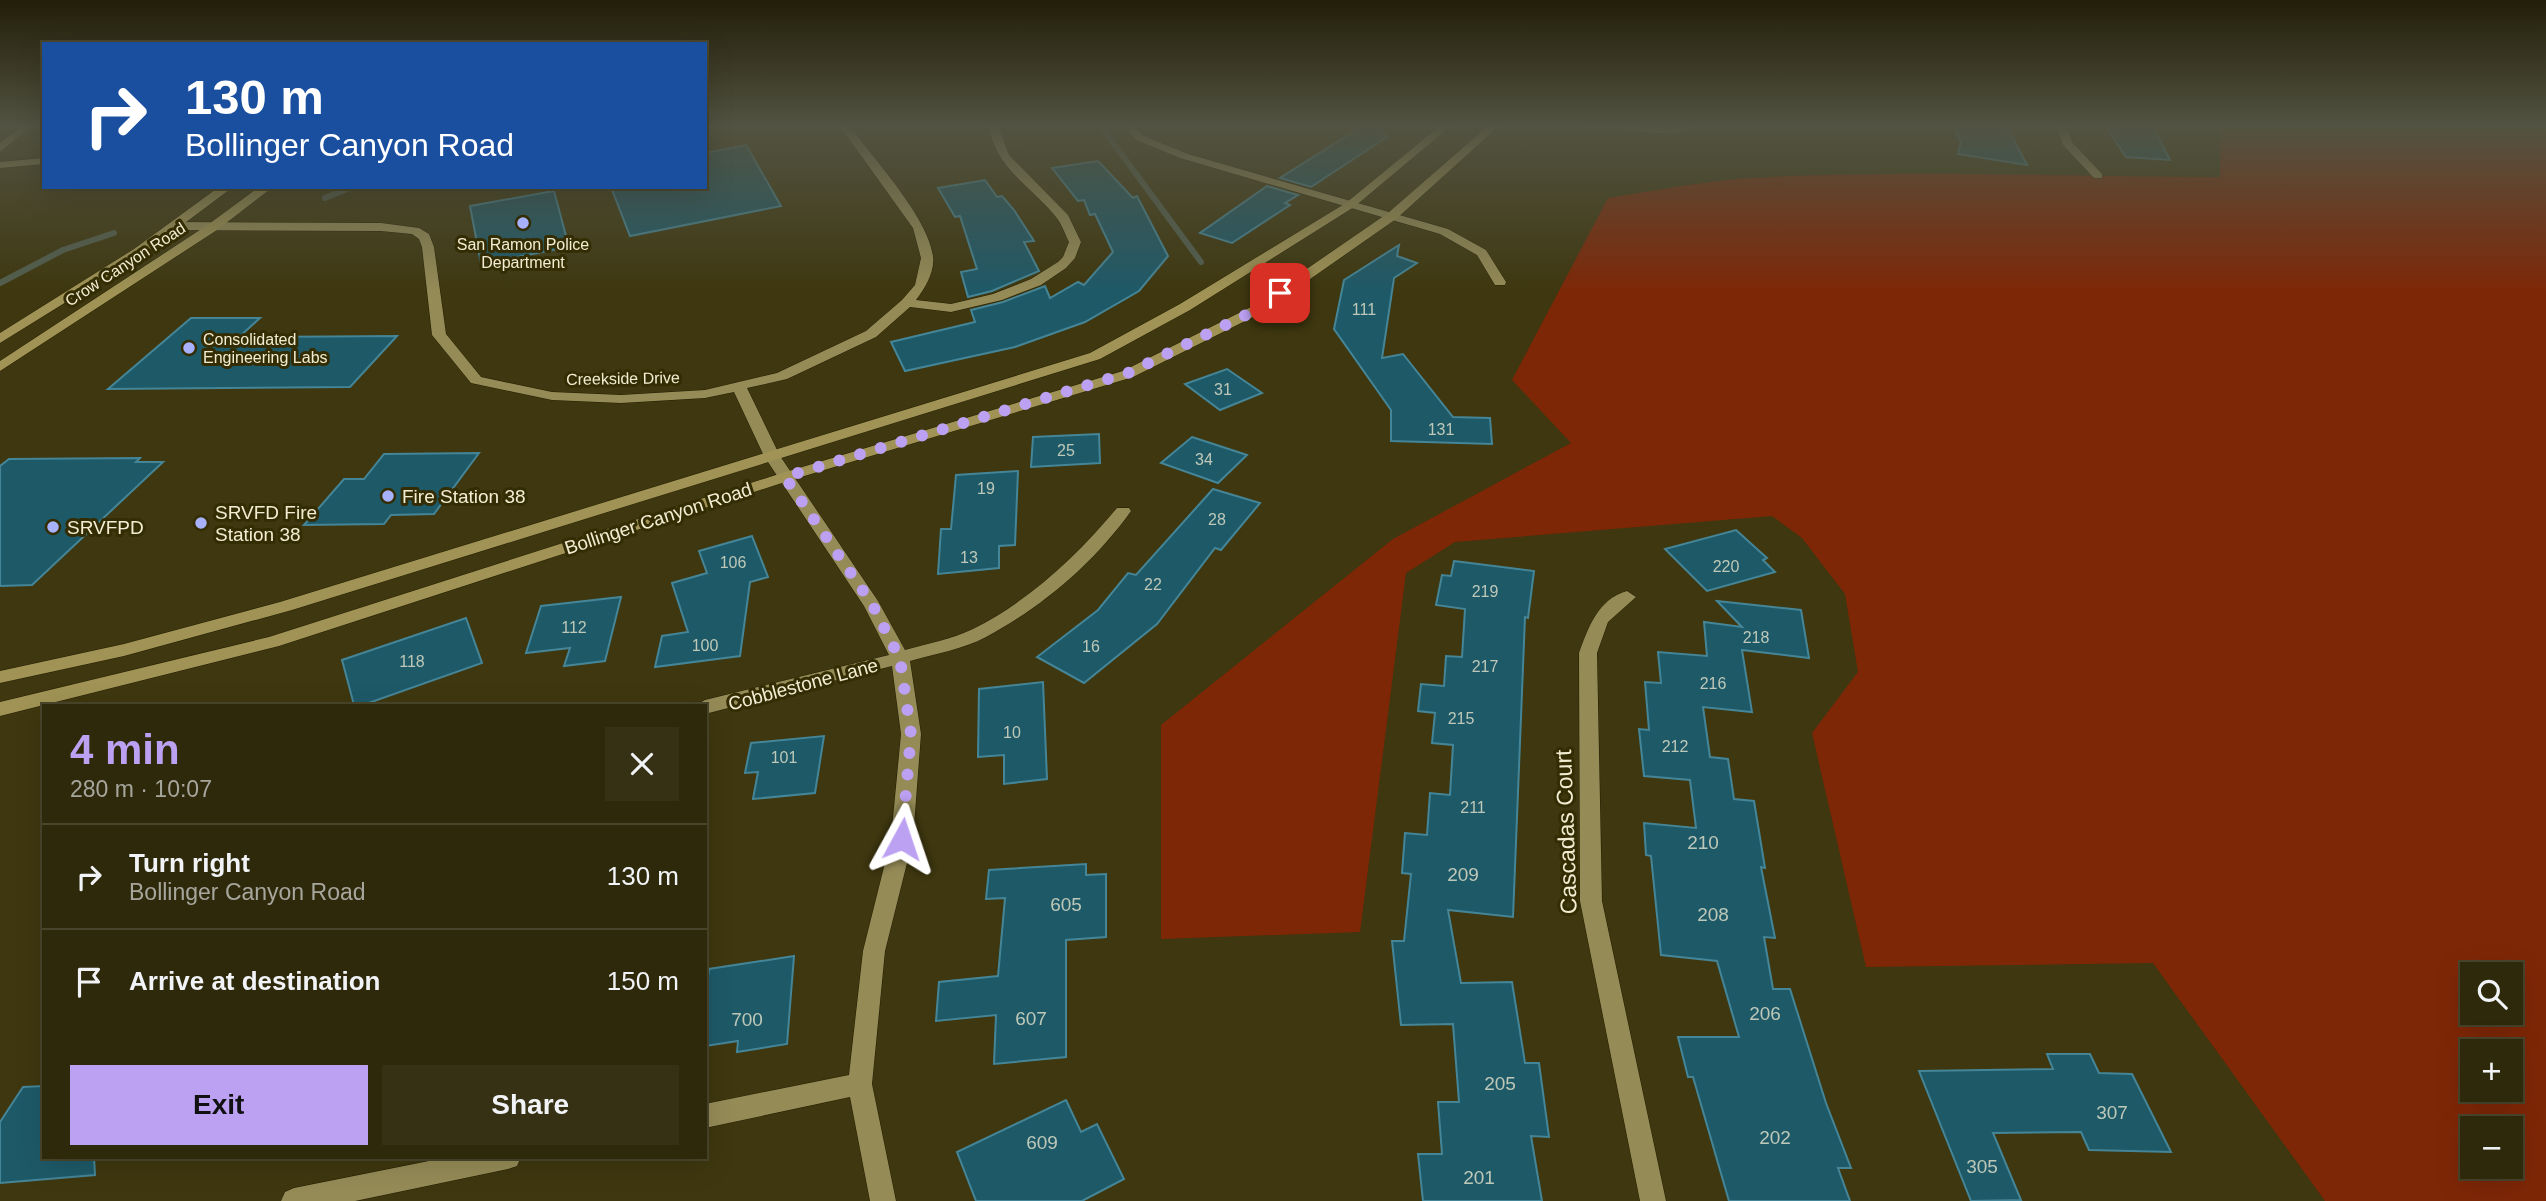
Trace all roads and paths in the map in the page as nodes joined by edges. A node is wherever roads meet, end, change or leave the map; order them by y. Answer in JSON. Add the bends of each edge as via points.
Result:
{"nodes":[{"id":1,"x":885,"y":181,"type":"edge"},
{"id":2,"x":1027,"y":181,"type":"edge"},
{"id":3,"x":1271,"y":181,"type":"edge"},
{"id":4,"x":1379,"y":181,"type":"edge"},
{"id":5,"x":1432,"y":181,"type":"edge"},
{"id":6,"x":224,"y":189,"type":"edge"},
{"id":7,"x":264,"y":189,"type":"edge"},
{"id":8,"x":1350,"y":205,"type":"junction"},
{"id":9,"x":1392,"y":216,"type":"junction"},
{"id":10,"x":175,"y":226,"type":"junction"},
{"id":11,"x":213,"y":228,"type":"junction"},
{"id":12,"x":1500,"y":282,"type":"dead end"},
{"id":13,"x":907,"y":303,"type":"junction"},
{"id":14,"x":0,"y":339,"type":"edge"},
{"id":15,"x":0,"y":367,"type":"edge"},
{"id":16,"x":738,"y":387,"type":"junction"},
{"id":17,"x":772,"y":456,"type":"junction"},
{"id":18,"x":785,"y":477,"type":"junction"},
{"id":19,"x":1123,"y":511,"type":"dead end"},
{"id":20,"x":1628,"y":597,"type":"dead end"},
{"id":21,"x":900,"y":659,"type":"junction"},
{"id":22,"x":0,"y":677,"type":"edge"},
{"id":23,"x":707,"y":707,"type":"edge"},
{"id":24,"x":0,"y":709,"type":"edge"},
{"id":25,"x":859,"y":1084,"type":"junction"},
{"id":26,"x":707,"y":1116,"type":"edge"},
{"id":27,"x":498,"y":1159,"type":"edge"},
{"id":28,"x":294,"y":1201,"type":"edge"},
{"id":29,"x":883,"y":1201,"type":"edge"},
{"id":30,"x":1653,"y":1201,"type":"edge"}],
"edges":[{"from":1,"to":13,"type":"street","name":"Creekside Drive","via":[[919,228],[927,258],[921,285]]},
{"from":2,"to":13,"type":"street","via":[[1064,218],[1074,242],[1069,258],[1036,282],[997,298],[951,308]]},
{"from":3,"to":8,"type":"street"},
{"from":4,"to":8,"type":"main road","name":"Bollinger Canyon Road"},
{"from":5,"to":9,"type":"main road","name":"Bollinger Canyon Road"},
{"from":6,"to":10,"type":"main road","name":"Crow Canyon Road"},
{"from":7,"to":11,"type":"main road","name":"Crow Canyon Road"},
{"from":8,"to":9,"type":"street"},
{"from":8,"to":17,"type":"main road","name":"Bollinger Canyon Road","via":[[1095,356]]},
{"from":9,"to":12,"type":"street","via":[[1469,242],[1493,262]]},
{"from":9,"to":18,"type":"main road","name":"Bollinger Canyon Road","via":[[1258,309],[1128,373]]},
{"from":10,"to":11,"type":"street","name":"Creekside Drive"},
{"from":10,"to":14,"type":"main road","name":"Crow Canyon Road"},
{"from":11,"to":15,"type":"main road","name":"Crow Canyon Road"},
{"from":11,"to":16,"type":"street","name":"Creekside Drive","via":[[415,231],[425,237],[439,335],[476,380],[552,396],[621,399],[705,394]]},
{"from":13,"to":16,"type":"street","name":"Creekside Drive","via":[[864,337],[782,376]]},
{"from":16,"to":17,"type":"street"},
{"from":17,"to":18,"type":"street"},
{"from":17,"to":22,"type":"main road","name":"Bollinger Canyon Road","via":[[286,606],[124,650]]},
{"from":18,"to":21,"type":"street","via":[[872,604]]},
{"from":18,"to":24,"type":"main road","name":"Bollinger Canyon Road","via":[[273,642]]},
{"from":19,"to":21,"type":"street","name":"Cobblestone Lane","via":[[1095,545],[1041,594],[978,634]]},
{"from":20,"to":30,"type":"street","name":"Cascadas Court","via":[[1600,619],[1588,653],[1591,901]]},
{"from":21,"to":23,"type":"street","name":"Cobblestone Lane"},
{"from":21,"to":25,"type":"street","via":[[911,734],[902,839],[874,951]]},
{"from":25,"to":26,"type":"street"},
{"from":25,"to":29,"type":"street"},
{"from":27,"to":28,"type":"street"}]}
